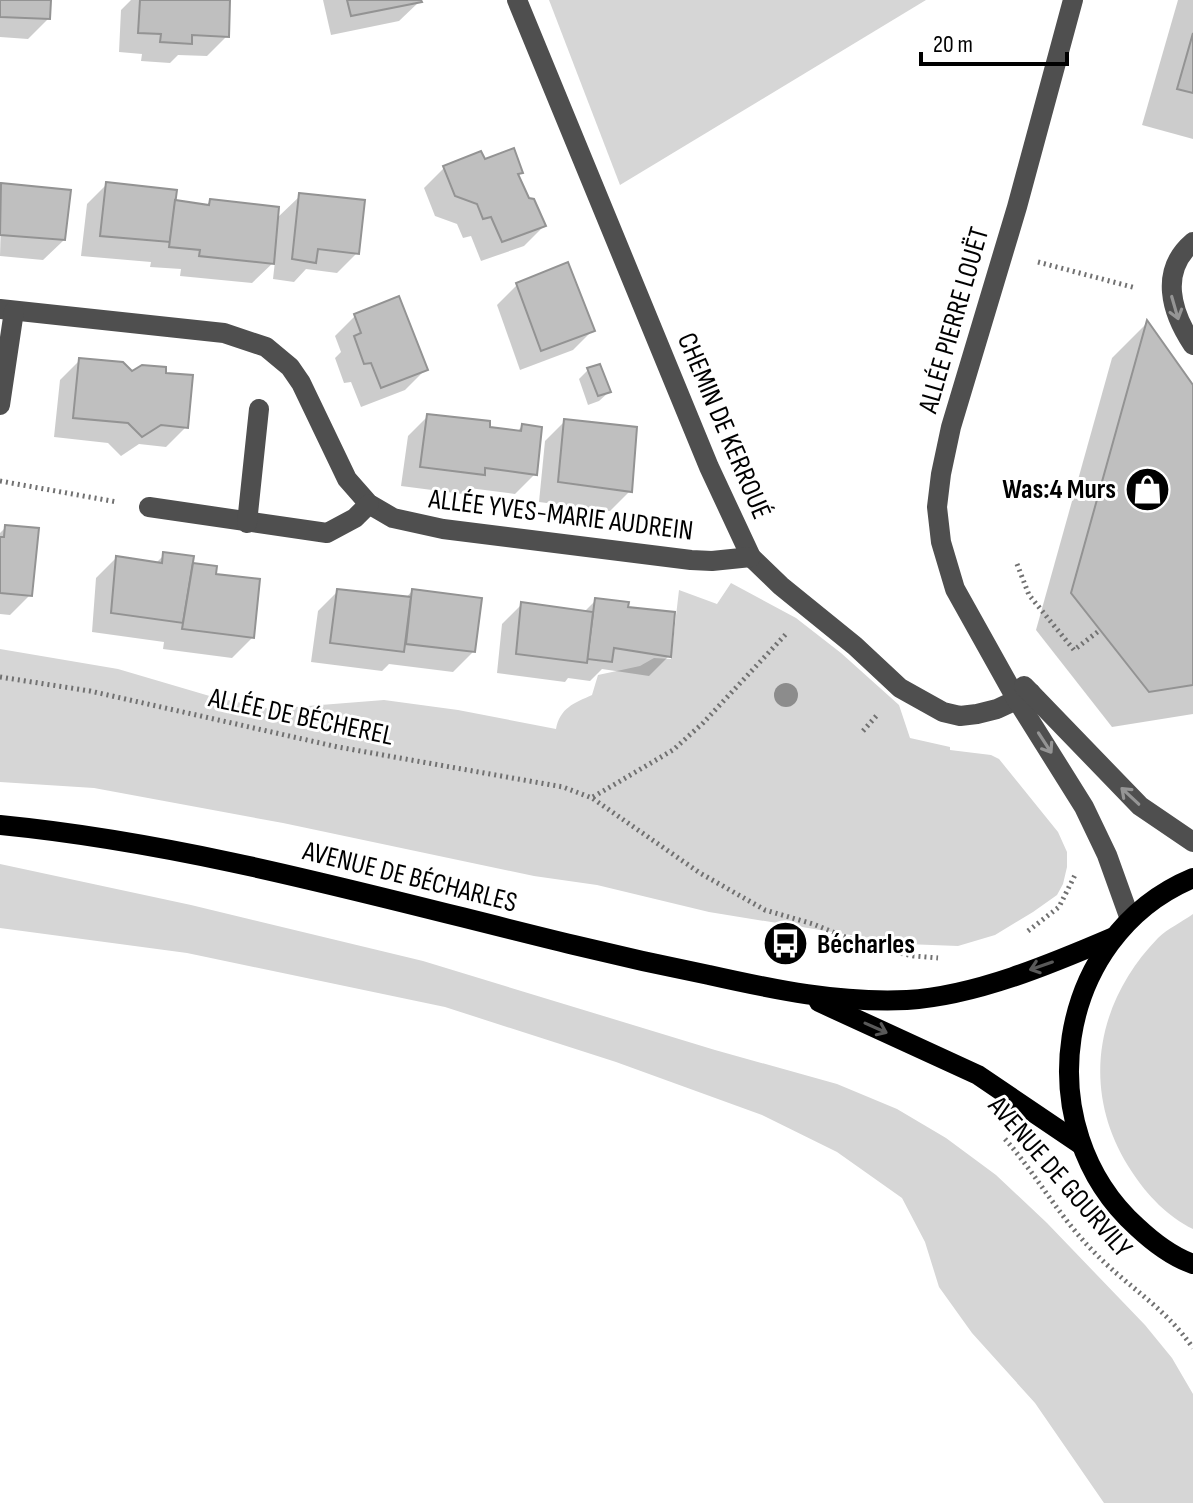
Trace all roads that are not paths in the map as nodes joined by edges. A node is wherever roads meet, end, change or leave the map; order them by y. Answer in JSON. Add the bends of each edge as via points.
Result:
{"nodes":[{"id":1,"x":517,"y":0,"type":"edge"},
{"id":2,"x":1073,"y":0,"type":"edge"},
{"id":3,"x":1193,"y":242,"type":"edge"},
{"id":4,"x":7,"y":310,"type":"edge"},
{"id":5,"x":1193,"y":345,"type":"edge"},
{"id":6,"x":0,"y":405,"type":"edge"},
{"id":7,"x":259,"y":409,"type":"dead end"},
{"id":8,"x":369,"y":504,"type":"junction"},
{"id":9,"x":149,"y":507,"type":"road end"},
{"id":10,"x":247,"y":523,"type":"junction"},
{"id":11,"x":751,"y":557,"type":"junction"},
{"id":12,"x":1024,"y":697,"type":"junction"},
{"id":13,"x":0,"y":825,"type":"edge"},
{"id":14,"x":1193,"y":842,"type":"edge"},
{"id":15,"x":1193,"y":878,"type":"edge"},
{"id":16,"x":1130,"y":919,"type":"junction"},
{"id":17,"x":1114,"y":937,"type":"junction"},
{"id":18,"x":804,"y":996,"type":"junction"},
{"id":19,"x":1080,"y":1144,"type":"junction"},
{"id":20,"x":1191,"y":1267,"type":"edge"}],
"edges":[{"from":1,"to":11,"type":"street","name":"CHEMIN DE KERROUÉ"},
{"from":2,"to":12,"type":"street","name":"ALLÉE PIERRE LOUËT","via":[[951,427],[937,507],[955,589],[989,653]]},
{"from":3,"to":5,"type":"street","one_way":true,"via":[[1173,268],[1170,283],[1181,327]]},
{"from":4,"to":6,"type":"street","name":"ALLÉE YVES-MARIE AUDREIN"},
{"from":4,"to":8,"type":"street","name":"ALLÉE YVES-MARIE AUDREIN","via":[[224,333],[266,347],[301,383],[347,479]]},
{"from":7,"to":10,"type":"street"},
{"from":8,"to":10,"type":"street","via":[[327,533]]},
{"from":8,"to":11,"type":"street","name":"ALLÉE YVES-MARIE AUDREIN","via":[[393,518],[443,529],[691,560]]},
{"from":9,"to":10,"type":"street"},
{"from":11,"to":12,"type":"street","name":"CHEMIN DE KERROUÉ","via":[[900,688],[943,712],[987,712]]},
{"from":14,"to":12,"type":"street","name":"ALLÉE PIERRE LOUËT","one_way":true,"via":[[1140,806]]},
{"from":12,"to":16,"type":"street","name":"ALLÉE PIERRE LOUËT","one_way":true,"via":[[1107,855]]},
{"from":13,"to":18,"type":"main road","name":"AVENUE DE BÉCHARLES","via":[[207,858]]},
{"from":15,"to":16,"type":"main road"},
{"from":16,"to":17,"type":"main road"},
{"from":17,"to":18,"type":"main road","name":"AVENUE DE BÉCHARLES","one_way":true,"via":[[948,995],[869,1001]]},
{"from":17,"to":19,"type":"main road","via":[[1086,984],[1070,1037],[1068,1091]]},
{"from":18,"to":19,"type":"main road","name":"AVENUE DE BÉCHARLES","one_way":true,"via":[[978,1075]]},
{"from":19,"to":20,"type":"main road","via":[[1122,1213]]}]}
